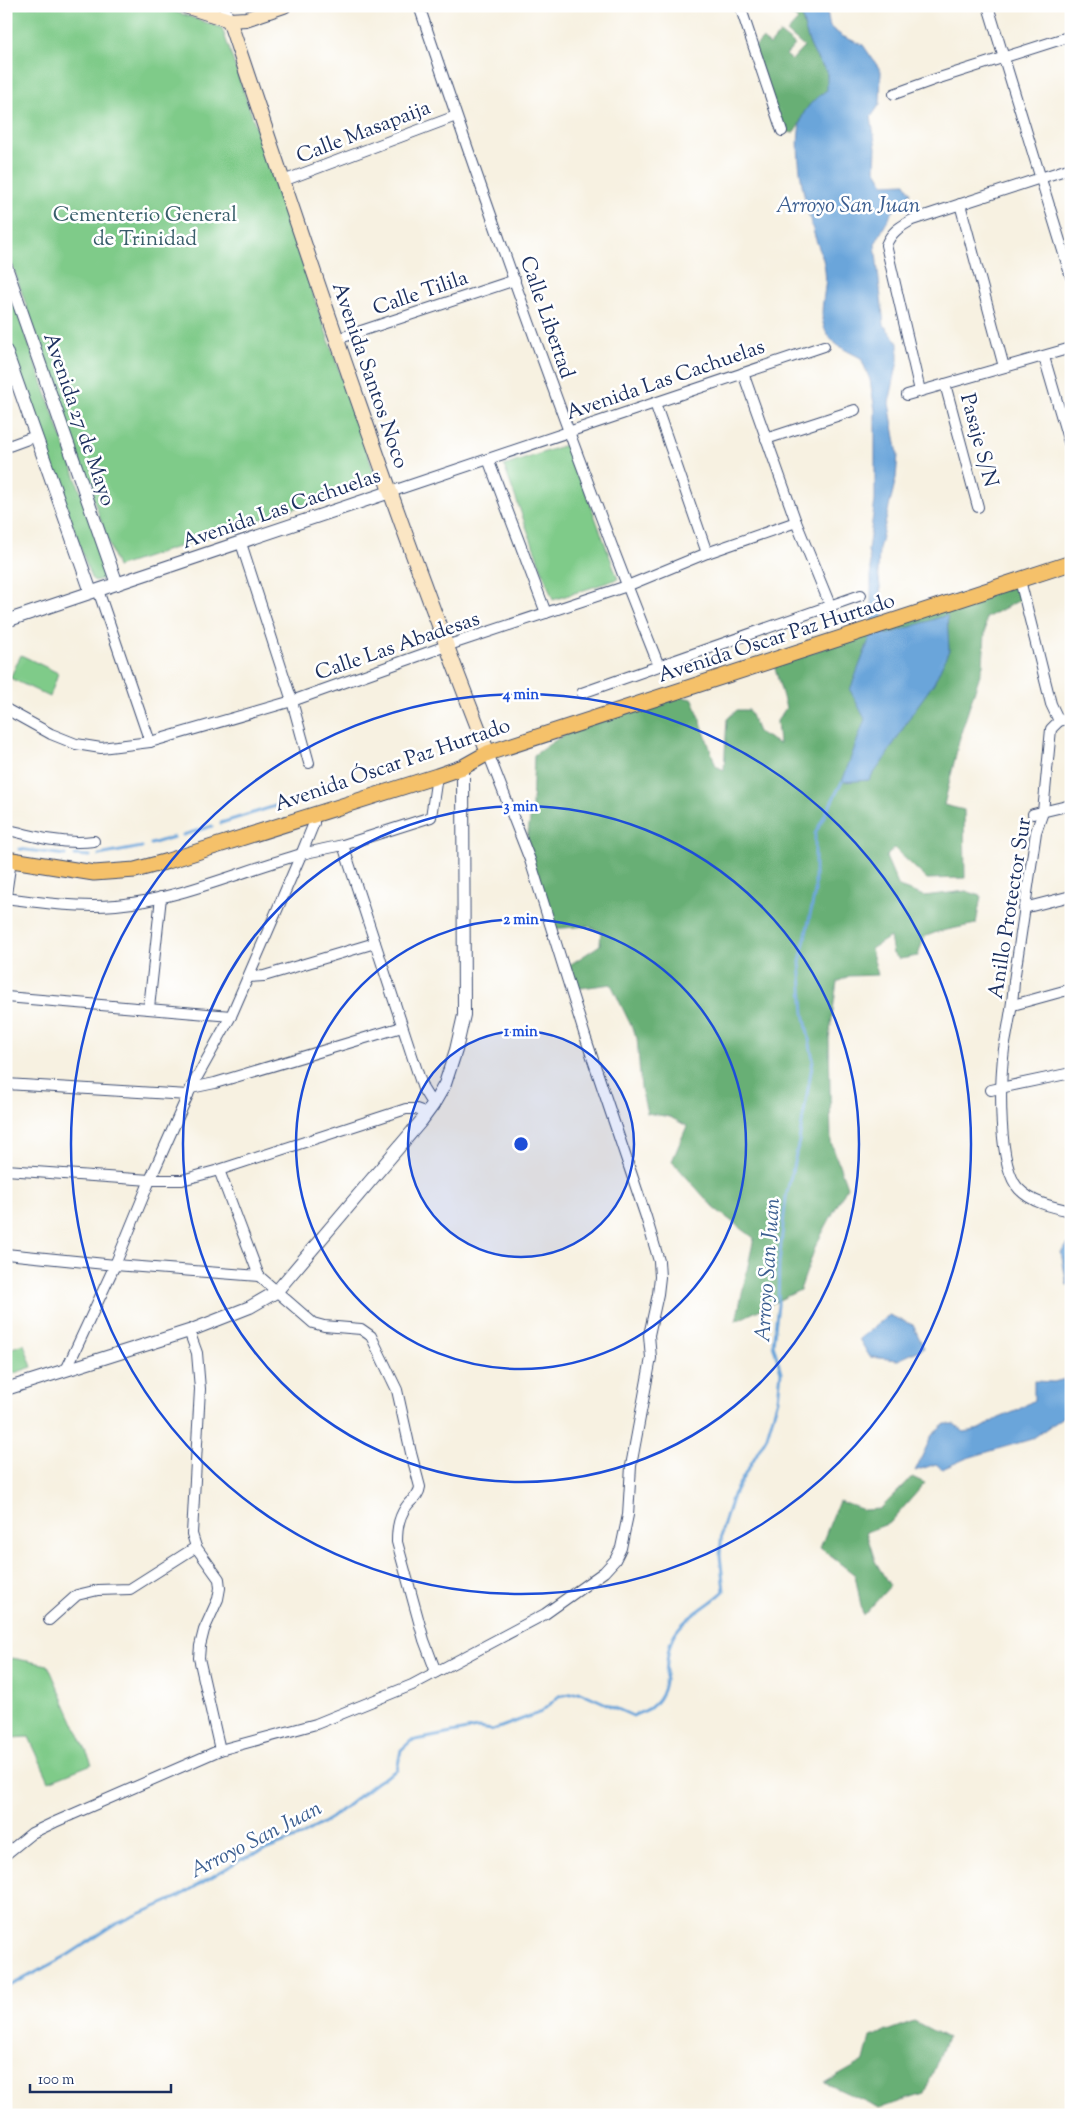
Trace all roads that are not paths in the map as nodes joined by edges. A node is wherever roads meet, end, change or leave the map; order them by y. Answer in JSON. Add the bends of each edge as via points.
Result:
{"nodes":[{"id":1,"x":185,"y":6,"type":"edge"},
{"id":2,"x":284,"y":6,"type":"edge"},
{"id":3,"x":419,"y":6,"type":"edge"},
{"id":4,"x":740,"y":6,"type":"edge"},
{"id":5,"x":988,"y":6,"type":"edge"},
{"id":6,"x":227,"y":13,"type":"edge"},
{"id":7,"x":1071,"y":36,"type":"edge"},
{"id":8,"x":1003,"y":57,"type":"junction"},
{"id":9,"x":894,"y":94,"type":"dead end"},
{"id":10,"x":456,"y":116,"type":"junction"},
{"id":11,"x":782,"y":131,"type":"dead end"},
{"id":12,"x":1071,"y":168,"type":"edge"},
{"id":13,"x":1040,"y":177,"type":"junction"},
{"id":14,"x":283,"y":181,"type":"junction"},
{"id":15,"x":960,"y":204,"type":"junction"},
{"id":16,"x":8,"y":275,"type":"edge"},
{"id":17,"x":1071,"y":277,"type":"edge"},
{"id":18,"x":515,"y":280,"type":"junction"},
{"id":19,"x":337,"y":339,"type":"junction"},
{"id":20,"x":824,"y":346,"type":"dead end"},
{"id":21,"x":1071,"y":348,"type":"edge"},
{"id":22,"x":6,"y":351,"type":"edge"},
{"id":23,"x":1044,"y":357,"type":"junction"},
{"id":24,"x":1004,"y":367,"type":"junction"},
{"id":25,"x":743,"y":373,"type":"junction"},
{"id":26,"x":945,"y":384,"type":"junction"},
{"id":27,"x":920,"y":392,"type":"junction"},
{"id":28,"x":907,"y":395,"type":"dead end"},
{"id":29,"x":655,"y":403,"type":"junction"},
{"id":30,"x":855,"y":410,"type":"dead end"},
{"id":31,"x":569,"y":433,"type":"junction"},
{"id":32,"x":36,"y":436,"type":"junction"},
{"id":33,"x":766,"y":439,"type":"junction"},
{"id":34,"x":6,"y":447,"type":"edge"},
{"id":35,"x":1071,"y":449,"type":"edge"},
{"id":36,"x":488,"y":459,"type":"junction"},
{"id":37,"x":390,"y":492,"type":"junction"},
{"id":38,"x":978,"y":507,"type":"dead end"},
{"id":39,"x":796,"y":522,"type":"junction"},
{"id":40,"x":241,"y":542,"type":"junction"},
{"id":41,"x":708,"y":553,"type":"junction"},
{"id":42,"x":1071,"y":563,"type":"edge"},
{"id":43,"x":1020,"y":580,"type":"junction"},
{"id":44,"x":117,"y":584,"type":"junction"},
{"id":45,"x":627,"y":586,"type":"junction"},
{"id":46,"x":95,"y":591,"type":"junction"},
{"id":47,"x":861,"y":595,"type":"dead end"},
{"id":48,"x":830,"y":605,"type":"junction"},
{"id":49,"x":546,"y":613,"type":"junction"},
{"id":50,"x":6,"y":621,"type":"edge"},
{"id":51,"x":446,"y":646,"type":"junction"},
{"id":52,"x":659,"y":666,"type":"junction"},
{"id":53,"x":582,"y":693,"type":"dead end"},
{"id":54,"x":292,"y":702,"type":"junction"},
{"id":55,"x":6,"y":710,"type":"edge"},
{"id":56,"x":1071,"y":718,"type":"edge"},
{"id":57,"x":1059,"y":721,"type":"junction"},
{"id":58,"x":150,"y":742,"type":"junction"},
{"id":59,"x":488,"y":753,"type":"junction"},
{"id":60,"x":309,"y":763,"type":"dead end"},
{"id":61,"x":463,"y":767,"type":"junction"},
{"id":62,"x":436,"y":776,"type":"junction"},
{"id":63,"x":1071,"y":805,"type":"edge"},
{"id":64,"x":1038,"y":813,"type":"junction"},
{"id":65,"x":314,"y":819,"type":"junction"},
{"id":66,"x":6,"y":829,"type":"edge"},
{"id":67,"x":94,"y":840,"type":"dead end"},
{"id":68,"x":343,"y":845,"type":"junction"},
{"id":69,"x":302,"y":852,"type":"junction"},
{"id":70,"x":9,"y":860,"type":"edge"},
{"id":71,"x":6,"y":894,"type":"edge"},
{"id":72,"x":1071,"y":896,"type":"edge"},
{"id":73,"x":161,"y":897,"type":"junction"},
{"id":74,"x":6,"y":898,"type":"edge"},
{"id":75,"x":1024,"y":908,"type":"junction"},
{"id":76,"x":375,"y":943,"type":"junction"},
{"id":77,"x":248,"y":977,"type":"junction"},
{"id":78,"x":1071,"y":989,"type":"edge"},
{"id":79,"x":6,"y":997,"type":"edge"},
{"id":80,"x":1013,"y":1005,"type":"junction"},
{"id":81,"x":149,"y":1008,"type":"junction"},
{"id":82,"x":230,"y":1016,"type":"junction"},
{"id":83,"x":402,"y":1027,"type":"junction"},
{"id":84,"x":1071,"y":1073,"type":"edge"},
{"id":85,"x":6,"y":1084,"type":"edge"},
{"id":86,"x":996,"y":1089,"type":"junction"},
{"id":87,"x":189,"y":1092,"type":"junction"},
{"id":88,"x":430,"y":1109,"type":"junction"},
{"id":89,"x":6,"y":1170,"type":"edge"},
{"id":90,"x":219,"y":1170,"type":"junction"},
{"id":91,"x":150,"y":1180,"type":"junction"},
{"id":92,"x":1071,"y":1212,"type":"edge"},
{"id":93,"x":6,"y":1254,"type":"edge"},
{"id":94,"x":115,"y":1265,"type":"junction"},
{"id":95,"x":259,"y":1276,"type":"junction"},
{"id":96,"x":276,"y":1292,"type":"junction"},
{"id":97,"x":189,"y":1330,"type":"junction"},
{"id":98,"x":66,"y":1370,"type":"junction"},
{"id":99,"x":6,"y":1390,"type":"edge"},
{"id":100,"x":196,"y":1547,"type":"junction"},
{"id":101,"x":49,"y":1620,"type":"dead end"},
{"id":102,"x":436,"y":1672,"type":"junction"},
{"id":103,"x":220,"y":1750,"type":"junction"},
{"id":104,"x":6,"y":1854,"type":"edge"}],
"edges":[{"from":1,"to":6,"type":"main road"},
{"from":2,"to":6,"type":"main road","via":[[246,19]]},
{"from":3,"to":10,"type":"street","name":"Calle Libertad"},
{"from":4,"to":11,"type":"street"},
{"from":5,"to":8,"type":"street"},
{"from":6,"to":14,"type":"main road","name":"Avenida Santos Noco"},
{"from":7,"to":8,"type":"street"},
{"from":8,"to":9,"type":"street"},
{"from":8,"to":13,"type":"street"},
{"from":10,"to":14,"type":"street","name":"Calle Masapaija"},
{"from":10,"to":18,"type":"street","name":"Calle Libertad"},
{"from":12,"to":13,"type":"street"},
{"from":13,"to":15,"type":"street"},
{"from":13,"to":17,"type":"street"},
{"from":14,"to":19,"type":"main road","name":"Avenida Santos Noco"},
{"from":15,"to":24,"type":"street"},
{"from":15,"to":27,"type":"street","via":[[895,229],[886,245]]},
{"from":16,"to":44,"type":"street","name":"Avenida 27 de Mayo"},
{"from":18,"to":19,"type":"street","name":"Calle Tilila"},
{"from":18,"to":31,"type":"street","name":"Calle Libertad"},
{"from":19,"to":37,"type":"main road","name":"Avenida Santos Noco"},
{"from":20,"to":25,"type":"street","name":"Avenida Las Cachuelas"},
{"from":21,"to":23,"type":"street"},
{"from":22,"to":32,"type":"street"},
{"from":23,"to":24,"type":"street"},
{"from":23,"to":35,"type":"street"},
{"from":24,"to":26,"type":"street"},
{"from":25,"to":29,"type":"street","name":"Avenida Las Cachuelas"},
{"from":25,"to":33,"type":"street"},
{"from":26,"to":27,"type":"street"},
{"from":26,"to":38,"type":"street","name":"Pasaje S/N"},
{"from":27,"to":28,"type":"street"},
{"from":29,"to":31,"type":"street","name":"Avenida Las Cachuelas"},
{"from":29,"to":41,"type":"street"},
{"from":30,"to":33,"type":"street"},
{"from":31,"to":36,"type":"street","name":"Avenida Las Cachuelas"},
{"from":31,"to":45,"type":"street","name":"Calle Libertad"},
{"from":32,"to":34,"type":"street"},
{"from":32,"to":46,"type":"street"},
{"from":33,"to":39,"type":"street"},
{"from":36,"to":37,"type":"street","name":"Avenida Las Cachuelas"},
{"from":36,"to":49,"type":"street"},
{"from":37,"to":40,"type":"street","name":"Avenida Las Cachuelas"},
{"from":37,"to":51,"type":"main road","name":"Avenida Santos Noco"},
{"from":39,"to":41,"type":"street","name":"Calle Las Abadesas"},
{"from":39,"to":48,"type":"street"},
{"from":40,"to":44,"type":"street","name":"Avenida Las Cachuelas"},
{"from":40,"to":54,"type":"street"},
{"from":41,"to":45,"type":"street","name":"Calle Las Abadesas"},
{"from":42,"to":43,"type":"main road","name":"Avenida Óscar Paz Hurtado"},
{"from":43,"to":57,"type":"street","via":[[1051,704]]},
{"from":43,"to":59,"type":"main road","name":"Avenida Óscar Paz Hurtado"},
{"from":44,"to":46,"type":"street","name":"Avenida Las Cachuelas"},
{"from":45,"to":49,"type":"street","name":"Calle Las Abadesas"},
{"from":45,"to":52,"type":"street","name":"Calle Libertad"},
{"from":46,"to":50,"type":"street","name":"Avenida Las Cachuelas"},
{"from":46,"to":58,"type":"street"},
{"from":47,"to":48,"type":"street"},
{"from":48,"to":52,"type":"street"},
{"from":49,"to":51,"type":"street","name":"Calle Las Abadesas"},
{"from":51,"to":54,"type":"street","name":"Calle Las Abadesas"},
{"from":51,"to":59,"type":"main road","name":"Avenida Santos Noco"},
{"from":52,"to":53,"type":"street"},
{"from":54,"to":58,"type":"street","name":"Calle Las Abadesas"},
{"from":54,"to":60,"type":"street"},
{"from":55,"to":58,"type":"street","name":"Calle Las Abadesas","via":[[76,744],[101,748]]},
{"from":56,"to":57,"type":"street"},
{"from":57,"to":64,"type":"street","name":"Anillo Protector Sur","via":[[1051,729]]},
{"from":59,"to":61,"type":"main road","name":"Avenida Óscar Paz Hurtado"},
{"from":59,"to":102,"type":"street","via":[[530,860],[649,1227],[660,1277],[649,1335],[651,1358],[631,1466],[628,1515],[616,1560],[545,1614]]},
{"from":61,"to":62,"type":"main road","name":"Avenida Óscar Paz Hurtado"},
{"from":61,"to":88,"type":"street","via":[[464,1016],[445,1084]]},
{"from":62,"to":65,"type":"main road","name":"Avenida Óscar Paz Hurtado"},
{"from":62,"to":68,"type":"street","via":[[431,817]]},
{"from":63,"to":64,"type":"street"},
{"from":64,"to":75,"type":"street","name":"Anillo Protector Sur"},
{"from":65,"to":69,"type":"street"},
{"from":65,"to":70,"type":"main road","name":"Avenida Óscar Paz Hurtado","via":[[135,870],[94,872]]},
{"from":66,"to":67,"type":"street","via":[[59,842]]},
{"from":68,"to":69,"type":"street"},
{"from":68,"to":76,"type":"street"},
{"from":69,"to":73,"type":"street","via":[[205,886]]},
{"from":69,"to":77,"type":"street"},
{"from":70,"to":71,"type":"street"},
{"from":72,"to":75,"type":"street"},
{"from":73,"to":74,"type":"street","via":[[116,905],[82,906]]},
{"from":73,"to":81,"type":"street"},
{"from":75,"to":80,"type":"street","name":"Anillo Protector Sur"},
{"from":76,"to":77,"type":"street","via":[[264,976]]},
{"from":76,"to":83,"type":"street"},
{"from":77,"to":82,"type":"street"},
{"from":78,"to":80,"type":"street"},
{"from":79,"to":81,"type":"street"},
{"from":80,"to":86,"type":"street","name":"Anillo Protector Sur"},
{"from":81,"to":82,"type":"street"},
{"from":82,"to":87,"type":"street"},
{"from":83,"to":87,"type":"street"},
{"from":83,"to":88,"type":"street"},
{"from":84,"to":86,"type":"street"},
{"from":85,"to":87,"type":"street"},
{"from":86,"to":92,"type":"street","name":"Anillo Protector Sur","via":[[1004,1154],[1018,1188],[1041,1204]]},
{"from":87,"to":91,"type":"street"},
{"from":88,"to":90,"type":"street","via":[[406,1109]]},
{"from":88,"to":96,"type":"street"},
{"from":89,"to":91,"type":"street"},
{"from":90,"to":91,"type":"street","via":[[182,1180]]},
{"from":90,"to":95,"type":"street"},
{"from":91,"to":94,"type":"street"},
{"from":93,"to":94,"type":"street"},
{"from":94,"to":95,"type":"street"},
{"from":94,"to":98,"type":"street"},
{"from":95,"to":96,"type":"street"},
{"from":96,"to":97,"type":"street","via":[[250,1307]]},
{"from":96,"to":102,"type":"street","via":[[314,1323],[361,1329],[371,1336],[397,1390],[420,1487],[420,1492],[401,1515],[397,1542]]},
{"from":97,"to":98,"type":"street"},
{"from":97,"to":100,"type":"street","via":[[200,1374],[192,1534]]},
{"from":98,"to":99,"type":"street"},
{"from":100,"to":101,"type":"street","via":[[130,1589],[98,1590],[78,1595]]},
{"from":100,"to":103,"type":"street","via":[[219,1579],[218,1599],[204,1630],[200,1652]]},
{"from":102,"to":103,"type":"street","via":[[412,1686],[316,1724]]},
{"from":103,"to":104,"type":"street","via":[[32,1833]]}]}
